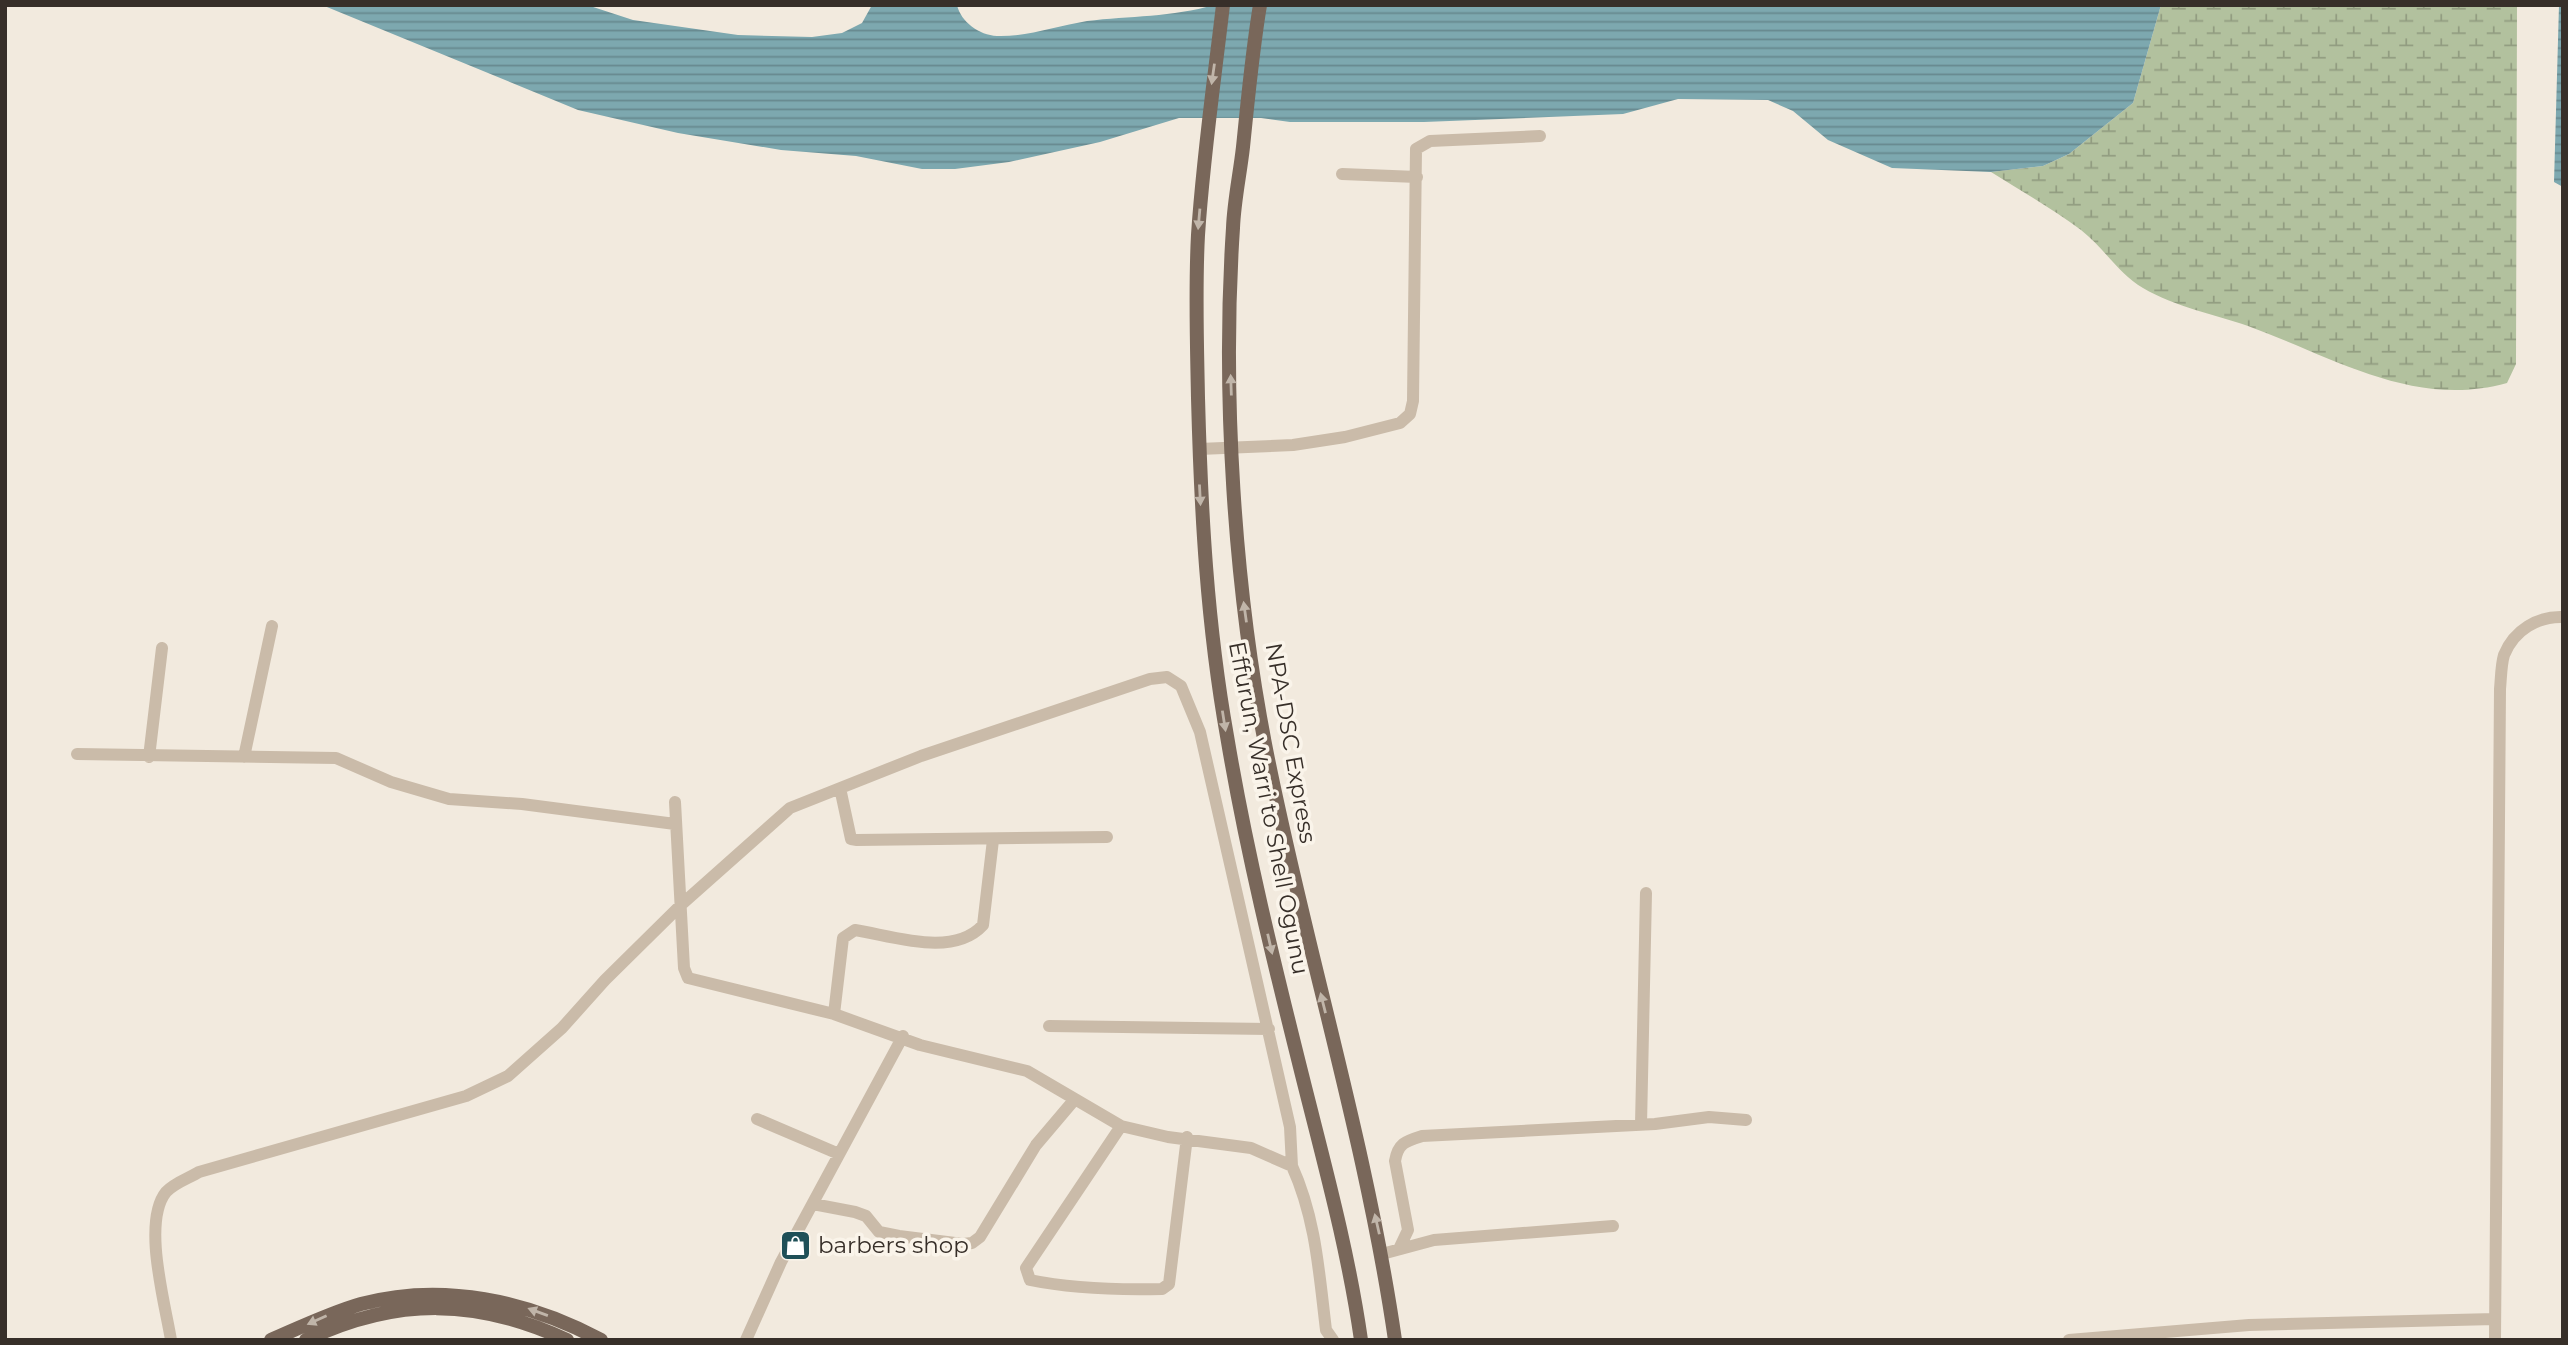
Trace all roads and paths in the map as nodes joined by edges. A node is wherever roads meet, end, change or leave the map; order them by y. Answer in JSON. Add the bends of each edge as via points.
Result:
{"nodes":[{"id":1,"x":1260,"y":5,"type":"edge"},
{"id":2,"x":1223,"y":6,"type":"edge"},
{"id":3,"x":1541,"y":136,"type":"dead end"},
{"id":4,"x":1342,"y":174,"type":"dead end"},
{"id":5,"x":1416,"y":177,"type":"junction"},
{"id":6,"x":1233,"y":447,"type":"junction"},
{"id":7,"x":1199,"y":449,"type":"junction"},
{"id":8,"x":2563,"y":617,"type":"edge"},
{"id":9,"x":272,"y":626,"type":"dead end"},
{"id":10,"x":162,"y":648,"type":"dead end"},
{"id":11,"x":77,"y":754,"type":"dead end"},
{"id":12,"x":149,"y":757,"type":"junction"},
{"id":13,"x":244,"y":757,"type":"junction"},
{"id":14,"x":840,"y":788,"type":"junction"},
{"id":15,"x":676,"y":802,"type":"dead end"},
{"id":16,"x":675,"y":824,"type":"junction"},
{"id":17,"x":1107,"y":837,"type":"dead end"},
{"id":18,"x":993,"y":840,"type":"junction"},
{"id":19,"x":1646,"y":893,"type":"dead end"},
{"id":20,"x":682,"y":904,"type":"junction"},
{"id":21,"x":834,"y":1014,"type":"junction"},
{"id":22,"x":1049,"y":1026,"type":"dead end"},
{"id":23,"x":1269,"y":1029,"type":"junction"},
{"id":24,"x":903,"y":1036,"type":"junction"},
{"id":25,"x":1075,"y":1099,"type":"junction"},
{"id":26,"x":757,"y":1119,"type":"dead end"},
{"id":27,"x":1746,"y":1120,"type":"dead end"},
{"id":28,"x":1641,"y":1125,"type":"junction"},
{"id":29,"x":1121,"y":1126,"type":"junction"},
{"id":30,"x":1187,"y":1138,"type":"junction"},
{"id":31,"x":839,"y":1154,"type":"junction"},
{"id":32,"x":1292,"y":1166,"type":"junction"},
{"id":33,"x":813,"y":1204,"type":"junction"},
{"id":34,"x":1613,"y":1226,"type":"dead end"},
{"id":35,"x":1399,"y":1249,"type":"junction"},
{"id":36,"x":1382,"y":1254,"type":"junction"},
{"id":37,"x":2495,"y":1319,"type":"junction"},
{"id":38,"x":171,"y":1340,"type":"edge"},
{"id":39,"x":271,"y":1340,"type":"edge"},
{"id":40,"x":306,"y":1340,"type":"edge"},
{"id":41,"x":567,"y":1340,"type":"edge"},
{"id":42,"x":601,"y":1340,"type":"edge"},
{"id":43,"x":746,"y":1340,"type":"edge"},
{"id":44,"x":1333,"y":1340,"type":"edge"},
{"id":45,"x":1361,"y":1340,"type":"edge"},
{"id":46,"x":1395,"y":1340,"type":"edge"},
{"id":47,"x":2069,"y":1340,"type":"edge"},
{"id":48,"x":2495,"y":1340,"type":"edge"}],
"edges":[{"from":6,"to":1,"type":"main road","name":"NPA-DSC Express","one_way":true,"via":[[1233,224]]},
{"from":2,"to":7,"type":"main road","name":"Effurun, Warri to Shell Ogunu","one_way":true,"via":[[1205,151],[1195,304]]},
{"from":3,"to":5,"type":"street","via":[[1422,143],[1416,149]]},
{"from":4,"to":5,"type":"street"},
{"from":5,"to":6,"type":"street","via":[[1410,414],[1400,423],[1345,438]]},
{"from":6,"to":7,"type":"street"},
{"from":36,"to":6,"type":"main road","name":"NPA-DSC Express","one_way":true,"via":[[1265,746],[1243,601]]},
{"from":7,"to":45,"type":"main road","name":"Effurun, Warri to Shell Ogunu","one_way":true,"via":[[1205,574],[1227,738],[1268,936],[1337,1210]]},
{"from":8,"to":37,"type":"street","via":[[2548,617],[2522,631],[2504,654],[2500,689]]},
{"from":9,"to":13,"type":"street"},
{"from":10,"to":12,"type":"street"},
{"from":11,"to":12,"type":"street"},
{"from":12,"to":13,"type":"street"},
{"from":13,"to":16,"type":"street","via":[[336,758],[391,782],[449,799]]},
{"from":14,"to":18,"type":"street","via":[[852,839]]},
{"from":14,"to":20,"type":"street","via":[[790,808]]},
{"from":14,"to":23,"type":"street","via":[[1150,679],[1167,677],[1181,686],[1200,732]]},
{"from":15,"to":16,"type":"street"},
{"from":16,"to":20,"type":"street"},
{"from":17,"to":18,"type":"street"},
{"from":18,"to":21,"type":"street","via":[[983,925],[976,933],[949,942],[855,930],[847,933]]},
{"from":19,"to":28,"type":"street"},
{"from":20,"to":21,"type":"street","via":[[688,978]]},
{"from":20,"to":38,"type":"street","via":[[562,1028],[508,1076],[466,1096],[199,1172],[168,1190],[157,1206],[154,1230]]},
{"from":21,"to":24,"type":"street"},
{"from":22,"to":23,"type":"street"},
{"from":23,"to":32,"type":"street","via":[[1290,1127]]},
{"from":24,"to":25,"type":"street","via":[[920,1045],[1027,1071]]},
{"from":24,"to":31,"type":"street"},
{"from":25,"to":29,"type":"street"},
{"from":25,"to":33,"type":"street","via":[[1036,1145],[972,1243],[879,1232],[866,1216]]},
{"from":26,"to":31,"type":"street"},
{"from":27,"to":28,"type":"street","via":[[1709,1117]]},
{"from":28,"to":35,"type":"street","via":[[1422,1136],[1403,1142],[1395,1161],[1408,1230]]},
{"from":29,"to":30,"type":"street"},
{"from":29,"to":30,"type":"street","via":[[1026,1268],[1030,1279],[1062,1286],[1132,1290],[1162,1289],[1168,1284]]},
{"from":30,"to":32,"type":"street","via":[[1251,1148]]},
{"from":31,"to":33,"type":"street"},
{"from":32,"to":44,"type":"street","via":[[1315,1232],[1326,1329]]},
{"from":33,"to":43,"type":"street"},
{"from":34,"to":35,"type":"street","via":[[1434,1240]]},
{"from":35,"to":36,"type":"street"},
{"from":36,"to":46,"type":"main road","name":"NPA-DSC Express"},
{"from":37,"to":47,"type":"street","via":[[2249,1325]]},
{"from":37,"to":48,"type":"street"},
{"from":42,"to":39,"type":"main road","one_way":true,"via":[[513,1304],[435,1295],[358,1305]]},
{"from":40,"to":41,"type":"main road","via":[[353,1320],[431,1307],[521,1319]]}]}
